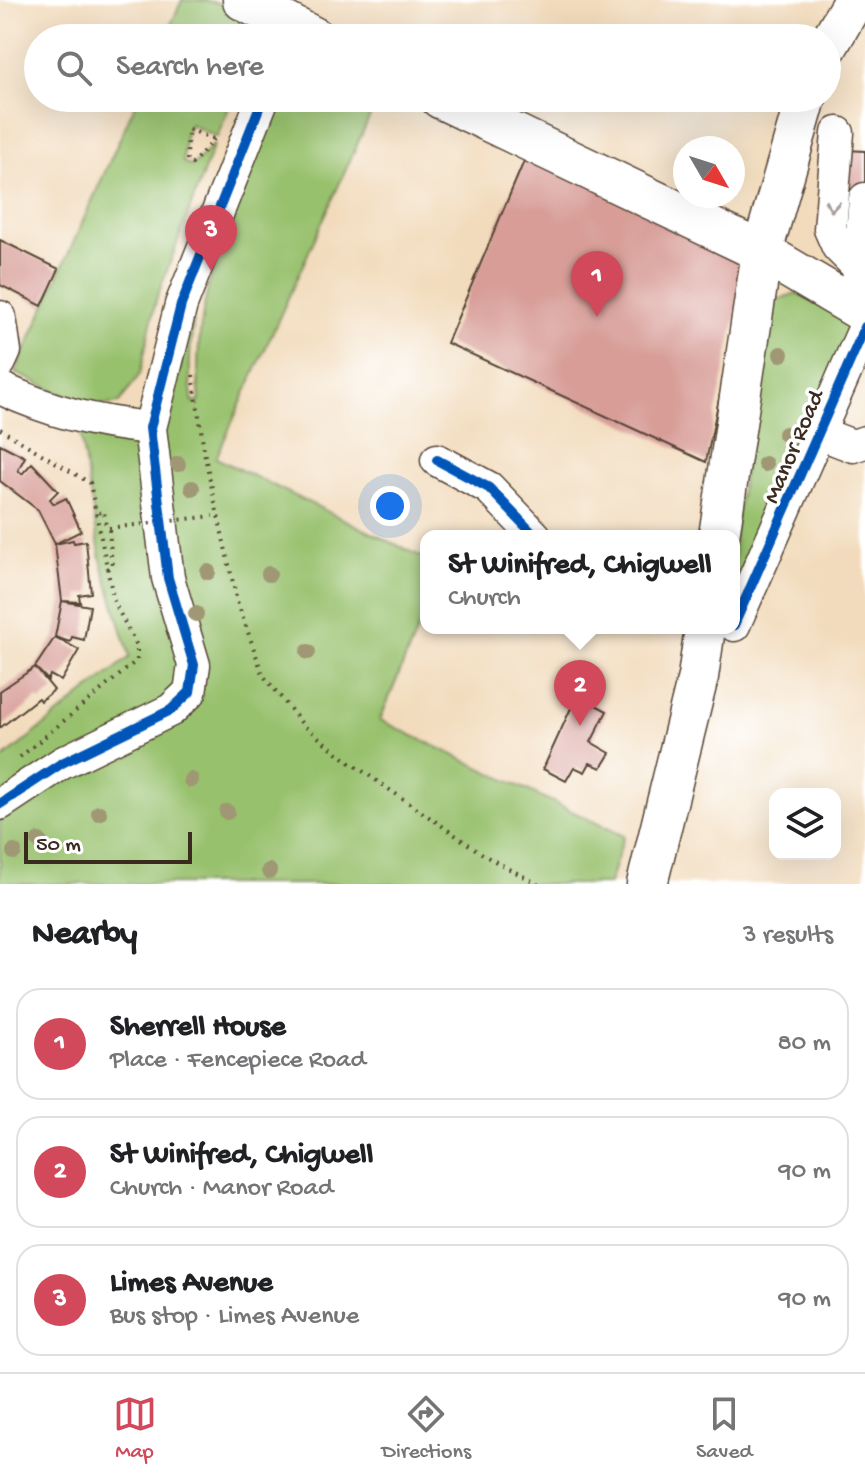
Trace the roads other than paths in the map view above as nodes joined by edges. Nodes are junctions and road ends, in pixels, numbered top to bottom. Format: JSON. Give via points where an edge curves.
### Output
{"nodes":[{"id":1,"x":854,"y":0,"type":"edge"},
{"id":2,"x":840,"y":24,"type":"edge"},
{"id":3,"x":257,"y":112,"type":"edge"},
{"id":4,"x":469,"y":112,"type":"edge"},
{"id":5,"x":801,"y":112,"type":"edge"},
{"id":6,"x":807,"y":112,"type":"edge"},
{"id":7,"x":852,"y":138,"type":"edge"},
{"id":8,"x":865,"y":199,"type":"edge"},
{"id":9,"x":762,"y":252,"type":"junction"},
{"id":10,"x":859,"y":268,"type":"junction"},
{"id":11,"x":862,"y":316,"type":"edge"},
{"id":12,"x":0,"y":317,"type":"edge"},
{"id":13,"x":0,"y":362,"type":"edge"},
{"id":14,"x":0,"y":388,"type":"edge"},
{"id":15,"x":150,"y":428,"type":"junction"},
{"id":16,"x":819,"y":433,"type":"junction"},
{"id":17,"x":865,"y":442,"type":"edge"},
{"id":18,"x":437,"y":460,"type":"dead end"},
{"id":19,"x":529,"y":530,"type":"edge"},
{"id":20,"x":720,"y":530,"type":"edge"},
{"id":21,"x":740,"y":610,"type":"edge"},
{"id":22,"x":704,"y":634,"type":"edge"},
{"id":23,"x":728,"y":634,"type":"edge"},
{"id":24,"x":698,"y":677,"type":"junction"},
{"id":25,"x":0,"y":804,"type":"edge"},
{"id":26,"x":647,"y":884,"type":"edge"}],
"edges":[{"from":1,"to":2,"type":"main road"},
{"from":3,"to":15,"type":"street","via":[[181,305]]},
{"from":4,"to":9,"type":"main road"},
{"from":5,"to":9,"type":"main road","name":"Manor Road"},
{"from":6,"to":7,"type":"street"},
{"from":7,"to":10,"type":"street","one_way":true,"via":[[830,229],[838,247]]},
{"from":8,"to":10,"type":"street"},
{"from":9,"to":11,"type":"main road"},
{"from":9,"to":20,"type":"main road","name":"Manor Road"},
{"from":10,"to":11,"type":"street"},
{"from":11,"to":16,"type":"street","name":"Manor Road"},
{"from":12,"to":13,"type":"street","via":[[5,351]]},
{"from":14,"to":15,"type":"street","via":[[91,422]]},
{"from":15,"to":25,"type":"street","via":[[168,578],[194,665],[190,692],[171,710],[62,763]]},
{"from":16,"to":17,"type":"street","via":[[853,446]]},
{"from":16,"to":21,"type":"street","name":"Manor Road"},
{"from":18,"to":19,"type":"street","via":[[489,488]]},
{"from":22,"to":24,"type":"main road","name":"Manor Road"},
{"from":23,"to":24,"type":"street","name":"Manor Road"},
{"from":24,"to":26,"type":"main road","name":"Manor Road"}]}
